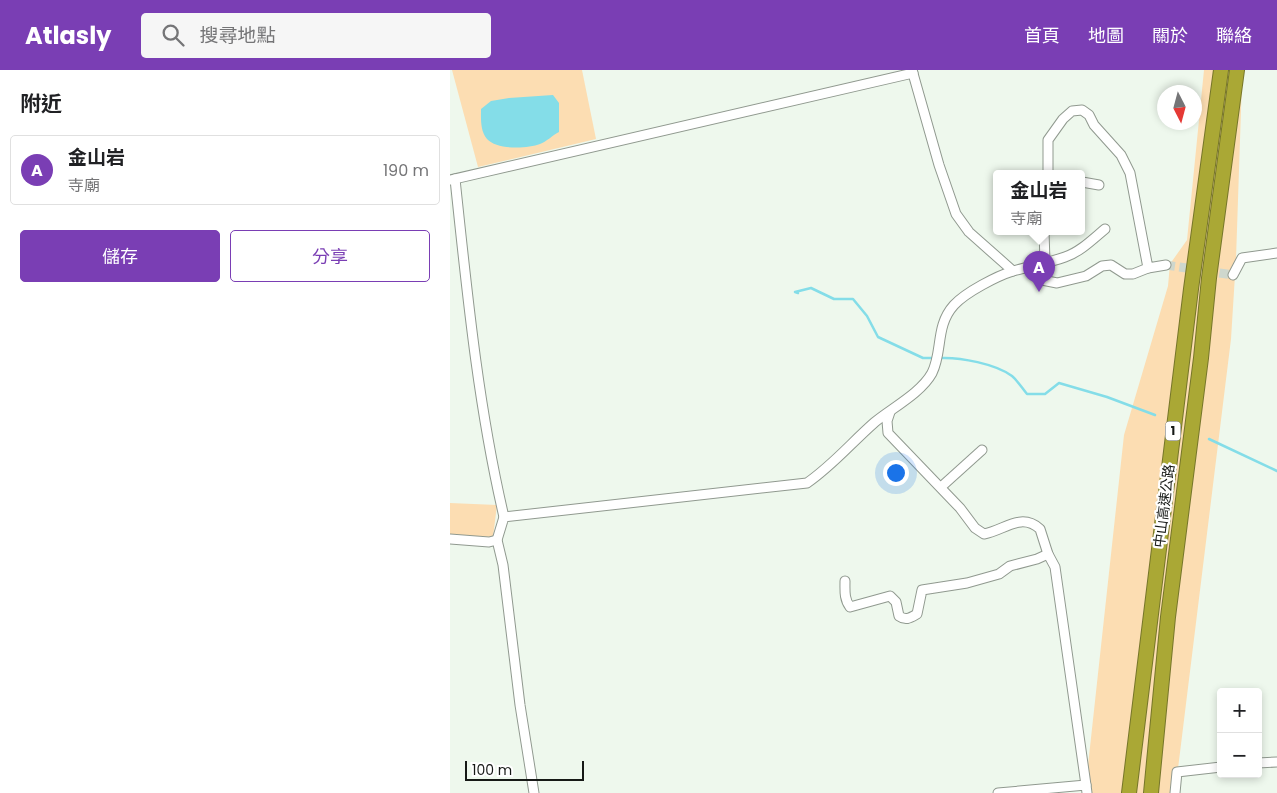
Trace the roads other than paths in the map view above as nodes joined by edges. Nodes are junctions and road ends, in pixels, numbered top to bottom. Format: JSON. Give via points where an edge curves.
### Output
{"nodes":[{"id":1,"x":1221,"y":70,"type":"edge"},
{"id":2,"x":1237,"y":70,"type":"edge"},
{"id":3,"x":912,"y":72,"type":"edge"},
{"id":4,"x":1048,"y":170,"type":"edge"},
{"id":5,"x":452,"y":180,"type":"edge"},
{"id":6,"x":1085,"y":183,"type":"edge"},
{"id":7,"x":1099,"y":186,"type":"dead end"},
{"id":8,"x":1105,"y":229,"type":"dead end"},
{"id":9,"x":1044,"y":235,"type":"edge"},
{"id":10,"x":1277,"y":253,"type":"edge"},
{"id":11,"x":1045,"y":262,"type":"junction"},
{"id":12,"x":1166,"y":265,"type":"tunnel mouth"},
{"id":13,"x":1026,"y":268,"type":"junction"},
{"id":14,"x":1148,"y":268,"type":"junction"},
{"id":15,"x":1013,"y":271,"type":"junction"},
{"id":16,"x":1233,"y":275,"type":"dead end"},
{"id":17,"x":890,"y":412,"type":"junction"},
{"id":18,"x":982,"y":450,"type":"dead end"},
{"id":19,"x":941,"y":487,"type":"junction"},
{"id":20,"x":504,"y":517,"type":"junction"},
{"id":21,"x":450,"y":539,"type":"edge"},
{"id":22,"x":497,"y":540,"type":"junction"},
{"id":23,"x":1048,"y":554,"type":"junction"},
{"id":24,"x":845,"y":581,"type":"dead end"},
{"id":25,"x":1277,"y":762,"type":"edge"},
{"id":26,"x":1262,"y":764,"type":"edge"},
{"id":27,"x":1217,"y":768,"type":"edge"},
{"id":28,"x":1086,"y":789,"type":"edge"},
{"id":29,"x":534,"y":793,"type":"edge"},
{"id":30,"x":998,"y":793,"type":"edge"},
{"id":31,"x":1129,"y":793,"type":"edge"},
{"id":32,"x":1151,"y":793,"type":"edge"},
{"id":33,"x":1176,"y":793,"type":"edge"}],
"edges":[{"from":1,"to":31,"type":"highway","name":"中山高速公路","number":"1"},
{"from":2,"to":32,"type":"highway","name":"中山高速公路","number":"1","via":[[1168,617]]},
{"from":3,"to":5,"type":"street"},
{"from":3,"to":15,"type":"street","via":[[956,214],[969,232]]},
{"from":4,"to":14,"type":"street","via":[[1048,140],[1072,111],[1082,110],[1121,155],[1130,173]]},
{"from":5,"to":20,"type":"street","via":[[494,477]]},
{"from":6,"to":7,"type":"street"},
{"from":8,"to":11,"type":"street","via":[[1066,257]]},
{"from":9,"to":11,"type":"street"},
{"from":10,"to":16,"type":"street","via":[[1242,258]]},
{"from":11,"to":13,"type":"street"},
{"from":12,"to":14,"type":"street"},
{"from":13,"to":14,"type":"street","via":[[1042,280],[1057,283],[1086,276],[1102,266],[1111,266],[1125,274]]},
{"from":13,"to":15,"type":"street"},
{"from":15,"to":17,"type":"street","via":[[968,294],[954,305],[940,332],[931,374]]},
{"from":17,"to":19,"type":"street","via":[[888,433]]},
{"from":17,"to":20,"type":"street","via":[[807,483]]},
{"from":18,"to":19,"type":"street"},
{"from":19,"to":23,"type":"street","via":[[975,528],[984,534],[1018,521],[1035,524],[1040,529]]},
{"from":20,"to":22,"type":"street"},
{"from":21,"to":22,"type":"street"},
{"from":22,"to":29,"type":"street","via":[[504,565],[518,696]]},
{"from":23,"to":24,"type":"street","via":[[1010,566],[999,574],[922,590],[917,614],[910,619],[899,616],[896,602],[890,596],[850,608],[844,592]]},
{"from":23,"to":28,"type":"street","via":[[1055,567]]},
{"from":25,"to":26,"type":"street"},
{"from":27,"to":33,"type":"street","via":[[1177,772]]},
{"from":28,"to":30,"type":"street"}]}
